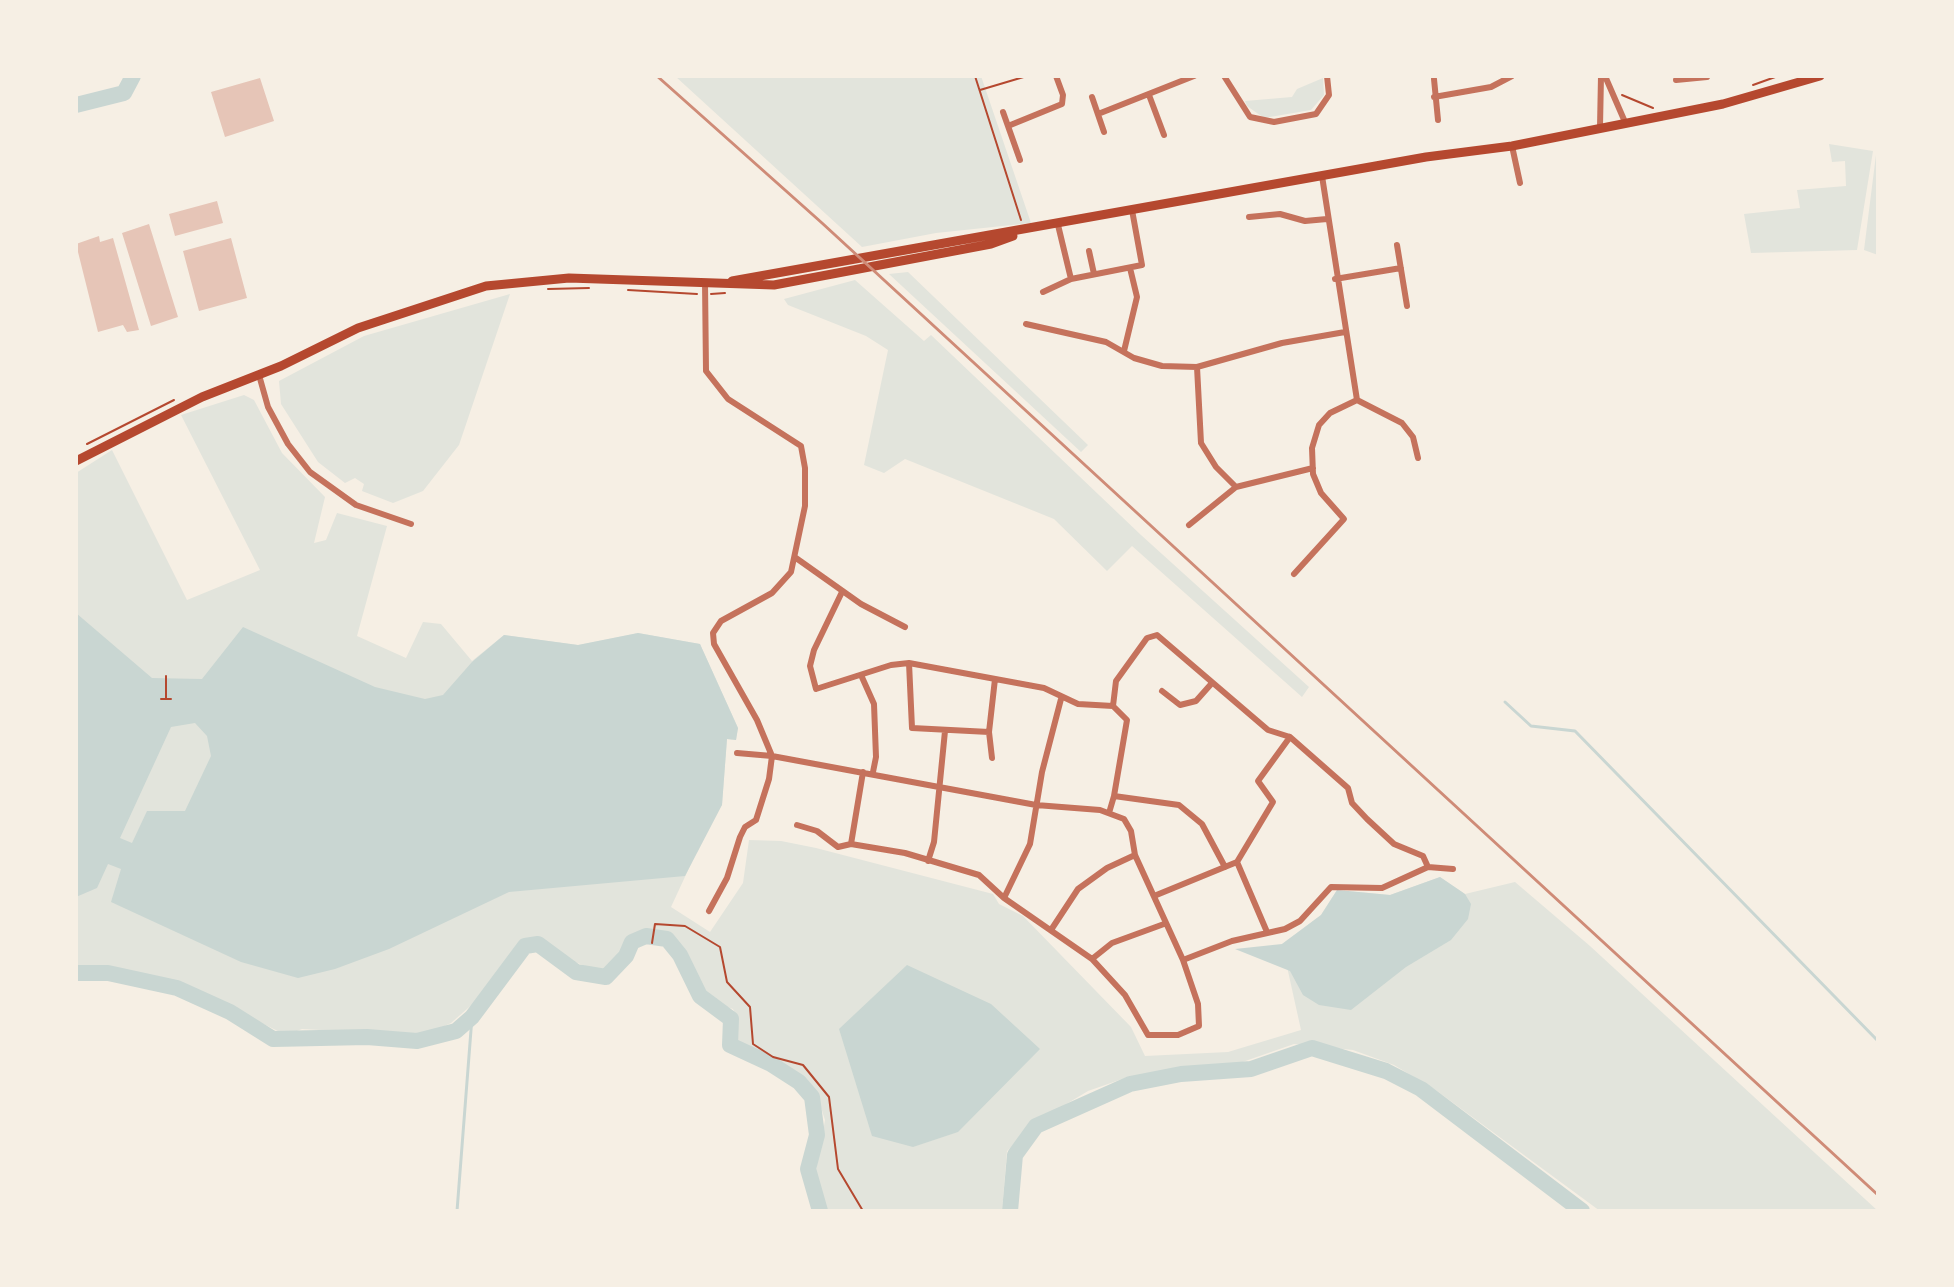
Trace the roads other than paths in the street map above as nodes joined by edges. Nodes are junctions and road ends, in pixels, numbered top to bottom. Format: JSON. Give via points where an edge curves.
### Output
{"nodes":[{"id":1,"x":1056,"y":76,"type":"edge"},
{"id":2,"x":1194,"y":76,"type":"edge"},
{"id":3,"x":1224,"y":76,"type":"edge"},
{"id":4,"x":1327,"y":76,"type":"edge"},
{"id":5,"x":1512,"y":76,"type":"edge"},
{"id":6,"x":1603,"y":76,"type":"edge"},
{"id":7,"x":1694,"y":76,"type":"edge"},
{"id":8,"x":1820,"y":76,"type":"edge"},
{"id":9,"x":1707,"y":77,"type":"edge"},
{"id":10,"x":1434,"y":79,"type":"dead end"},
{"id":11,"x":1676,"y":80,"type":"dead end"},
{"id":12,"x":1149,"y":95,"type":"junction"},
{"id":13,"x":1092,"y":97,"type":"dead end"},
{"id":14,"x":1434,"y":97,"type":"junction"},
{"id":15,"x":1003,"y":112,"type":"dead end"},
{"id":16,"x":1098,"y":114,"type":"junction"},
{"id":17,"x":1438,"y":120,"type":"dead end"},
{"id":18,"x":1625,"y":122,"type":"junction"},
{"id":19,"x":1008,"y":126,"type":"junction"},
{"id":20,"x":1600,"y":127,"type":"junction"},
{"id":21,"x":1104,"y":132,"type":"dead end"},
{"id":22,"x":1164,"y":135,"type":"dead end"},
{"id":23,"x":1512,"y":146,"type":"junction"},
{"id":24,"x":1020,"y":160,"type":"dead end"},
{"id":25,"x":1322,"y":176,"type":"junction"},
{"id":26,"x":1520,"y":183,"type":"dead end"},
{"id":27,"x":1132,"y":210,"type":"junction"},
{"id":28,"x":1249,"y":217,"type":"dead end"},
{"id":29,"x":1327,"y":219,"type":"junction"},
{"id":30,"x":1058,"y":225,"type":"junction"},
{"id":31,"x":1024,"y":227,"type":"junction"},
{"id":32,"x":1397,"y":245,"type":"dead end"},
{"id":33,"x":1089,"y":251,"type":"dead end"},
{"id":34,"x":1130,"y":268,"type":"junction"},
{"id":35,"x":1401,"y":268,"type":"junction"},
{"id":36,"x":1094,"y":274,"type":"junction"},
{"id":37,"x":1071,"y":279,"type":"junction"},
{"id":38,"x":1335,"y":279,"type":"junction"},
{"id":39,"x":705,"y":281,"type":"junction"},
{"id":40,"x":732,"y":281,"type":"junction"},
{"id":41,"x":1043,"y":292,"type":"dead end"},
{"id":42,"x":1407,"y":306,"type":"dead end"},
{"id":43,"x":1026,"y":324,"type":"dead end"},
{"id":44,"x":1345,"y":332,"type":"junction"},
{"id":45,"x":1124,"y":351,"type":"junction"},
{"id":46,"x":1197,"y":367,"type":"junction"},
{"id":47,"x":259,"y":375,"type":"junction"},
{"id":48,"x":1357,"y":400,"type":"junction"},
{"id":49,"x":1418,"y":458,"type":"dead end"},
{"id":50,"x":76,"y":461,"type":"edge"},
{"id":51,"x":1313,"y":468,"type":"junction"},
{"id":52,"x":1236,"y":487,"type":"junction"},
{"id":53,"x":411,"y":524,"type":"dead end"},
{"id":54,"x":1189,"y":525,"type":"dead end"},
{"id":55,"x":796,"y":558,"type":"junction"},
{"id":56,"x":1294,"y":574,"type":"dead end"},
{"id":57,"x":842,"y":592,"type":"junction"},
{"id":58,"x":905,"y":627,"type":"dead end"},
{"id":59,"x":909,"y":663,"type":"junction"},
{"id":60,"x":861,"y":675,"type":"junction"},
{"id":61,"x":995,"y":679,"type":"junction"},
{"id":62,"x":1212,"y":683,"type":"junction"},
{"id":63,"x":1162,"y":691,"type":"dead end"},
{"id":64,"x":1061,"y":699,"type":"junction"},
{"id":65,"x":1113,"y":706,"type":"junction"},
{"id":66,"x":945,"y":731,"type":"junction"},
{"id":67,"x":989,"y":732,"type":"junction"},
{"id":68,"x":1290,"y":737,"type":"junction"},
{"id":69,"x":737,"y":753,"type":"dead end"},
{"id":70,"x":772,"y":756,"type":"junction"},
{"id":71,"x":992,"y":758,"type":"dead end"},
{"id":72,"x":863,"y":772,"type":"junction"},
{"id":73,"x":873,"y":772,"type":"junction"},
{"id":74,"x":941,"y":787,"type":"junction"},
{"id":75,"x":1114,"y":796,"type":"junction"},
{"id":76,"x":1036,"y":805,"type":"junction"},
{"id":77,"x":1109,"y":813,"type":"junction"},
{"id":78,"x":797,"y":825,"type":"dead end"},
{"id":79,"x":851,"y":844,"type":"junction"},
{"id":80,"x":1135,"y":855,"type":"junction"},
{"id":81,"x":928,"y":861,"type":"junction"},
{"id":82,"x":1237,"y":862,"type":"junction"},
{"id":83,"x":1225,"y":867,"type":"junction"},
{"id":84,"x":1428,"y":867,"type":"junction"},
{"id":85,"x":1453,"y":869,"type":"dead end"},
{"id":86,"x":1154,"y":896,"type":"junction"},
{"id":87,"x":1004,"y":898,"type":"junction"},
{"id":88,"x":1255,"y":904,"type":"junction"},
{"id":89,"x":1245,"y":908,"type":"dead end"},
{"id":90,"x":709,"y":911,"type":"dead end"},
{"id":91,"x":1164,"y":924,"type":"junction"},
{"id":92,"x":1051,"y":930,"type":"junction"},
{"id":93,"x":1267,"y":932,"type":"junction"},
{"id":94,"x":1092,"y":959,"type":"junction"},
{"id":95,"x":1183,"y":960,"type":"junction"}],
"edges":[{"from":1,"to":19,"type":"street","via":[[1062,104]]},
{"from":2,"to":12,"type":"street"},
{"from":3,"to":4,"type":"street","via":[[1250,117],[1274,122],[1316,114],[1329,95]]},
{"from":5,"to":14,"type":"street","via":[[1491,87]]},
{"from":6,"to":18,"type":"street"},
{"from":6,"to":20,"type":"street"},
{"from":7,"to":9,"type":"street"},
{"from":7,"to":11,"type":"street"},
{"from":8,"to":18,"type":"main road","via":[[1723,104]]},
{"from":10,"to":14,"type":"street"},
{"from":12,"to":16,"type":"street"},
{"from":12,"to":22,"type":"street"},
{"from":13,"to":16,"type":"street"},
{"from":14,"to":17,"type":"street"},
{"from":15,"to":19,"type":"street"},
{"from":16,"to":21,"type":"street"},
{"from":18,"to":20,"type":"main road"},
{"from":19,"to":24,"type":"street"},
{"from":20,"to":23,"type":"main road"},
{"from":23,"to":25,"type":"main road"},
{"from":23,"to":26,"type":"street"},
{"from":25,"to":27,"type":"main road"},
{"from":25,"to":29,"type":"street"},
{"from":27,"to":30,"type":"main road"},
{"from":27,"to":34,"type":"street","via":[[1142,265]]},
{"from":28,"to":29,"type":"street"},
{"from":29,"to":38,"type":"street"},
{"from":30,"to":31,"type":"main road"},
{"from":30,"to":37,"type":"street"},
{"from":31,"to":40,"type":"main road"},
{"from":31,"to":40,"type":"main road","via":[[991,244],[847,273],[774,285]]},
{"from":32,"to":35,"type":"street"},
{"from":33,"to":36,"type":"street"},
{"from":34,"to":36,"type":"street"},
{"from":34,"to":45,"type":"street","via":[[1137,297]]},
{"from":35,"to":38,"type":"street"},
{"from":35,"to":42,"type":"street"},
{"from":36,"to":37,"type":"street"},
{"from":37,"to":41,"type":"street"},
{"from":38,"to":44,"type":"street"},
{"from":39,"to":40,"type":"main road"},
{"from":39,"to":47,"type":"main road","via":[[539,278],[486,286],[358,328]]},
{"from":39,"to":55,"type":"street","via":[[706,371],[728,399],[801,446],[805,506]]},
{"from":43,"to":45,"type":"street"},
{"from":44,"to":46,"type":"street"},
{"from":44,"to":48,"type":"street"},
{"from":45,"to":46,"type":"street","via":[[1148,363]]},
{"from":46,"to":52,"type":"street","via":[[1201,443]]},
{"from":47,"to":50,"type":"main road","via":[[202,397]]},
{"from":47,"to":53,"type":"street","via":[[268,407],[310,472],[356,505]]},
{"from":48,"to":49,"type":"street","via":[[1402,423],[1413,437]]},
{"from":48,"to":51,"type":"street","via":[[1319,425]]},
{"from":51,"to":52,"type":"street"},
{"from":51,"to":56,"type":"street","via":[[1321,493],[1344,519]]},
{"from":52,"to":54,"type":"street"},
{"from":55,"to":57,"type":"street"},
{"from":55,"to":70,"type":"street","via":[[772,593],[721,621],[713,633]]},
{"from":57,"to":58,"type":"street"},
{"from":57,"to":60,"type":"street","via":[[819,634],[810,666],[816,689]]},
{"from":59,"to":60,"type":"street"},
{"from":59,"to":61,"type":"street"},
{"from":59,"to":66,"type":"street","via":[[912,728]]},
{"from":60,"to":73,"type":"street","via":[[874,704]]},
{"from":61,"to":64,"type":"street","via":[[1044,688]]},
{"from":61,"to":67,"type":"street"},
{"from":62,"to":63,"type":"street","via":[[1196,701],[1180,705]]},
{"from":62,"to":65,"type":"street","via":[[1157,635],[1147,638],[1116,681]]},
{"from":62,"to":68,"type":"street","via":[[1268,730]]},
{"from":64,"to":65,"type":"street"},
{"from":64,"to":76,"type":"street"},
{"from":65,"to":75,"type":"street","via":[[1127,720]]},
{"from":66,"to":67,"type":"street"},
{"from":66,"to":74,"type":"street"},
{"from":67,"to":71,"type":"street"},
{"from":68,"to":82,"type":"street","via":[[1258,781],[1273,802]]},
{"from":68,"to":84,"type":"street","via":[[1348,788],[1352,803],[1367,819],[1394,844],[1423,856]]},
{"from":69,"to":70,"type":"street"},
{"from":70,"to":72,"type":"street"},
{"from":70,"to":90,"type":"street","via":[[756,820],[745,827]]},
{"from":72,"to":73,"type":"street"},
{"from":72,"to":79,"type":"street"},
{"from":73,"to":74,"type":"street"},
{"from":74,"to":76,"type":"street"},
{"from":74,"to":81,"type":"street"},
{"from":75,"to":77,"type":"street"},
{"from":75,"to":83,"type":"street","via":[[1187,809],[1202,824]]},
{"from":76,"to":77,"type":"street"},
{"from":76,"to":87,"type":"street","via":[[1030,844]]},
{"from":77,"to":80,"type":"street","via":[[1124,819]]},
{"from":78,"to":79,"type":"street","via":[[817,831],[838,847]]},
{"from":79,"to":81,"type":"street"},
{"from":80,"to":86,"type":"street"},
{"from":80,"to":92,"type":"street","via":[[1078,889]]},
{"from":81,"to":87,"type":"street","via":[[975,873]]},
{"from":82,"to":83,"type":"street"},
{"from":82,"to":88,"type":"street"},
{"from":83,"to":86,"type":"street"},
{"from":84,"to":85,"type":"street"},
{"from":84,"to":93,"type":"street","via":[[1382,888],[1331,887],[1300,921]]},
{"from":86,"to":91,"type":"street"},
{"from":87,"to":92,"type":"street"},
{"from":88,"to":89,"type":"street"},
{"from":88,"to":93,"type":"street"},
{"from":91,"to":94,"type":"street","via":[[1112,943]]},
{"from":91,"to":95,"type":"street"},
{"from":92,"to":94,"type":"street"},
{"from":93,"to":95,"type":"street"},
{"from":94,"to":95,"type":"street","via":[[1125,995],[1148,1035],[1178,1035],[1199,1026],[1198,1004]]}]}
